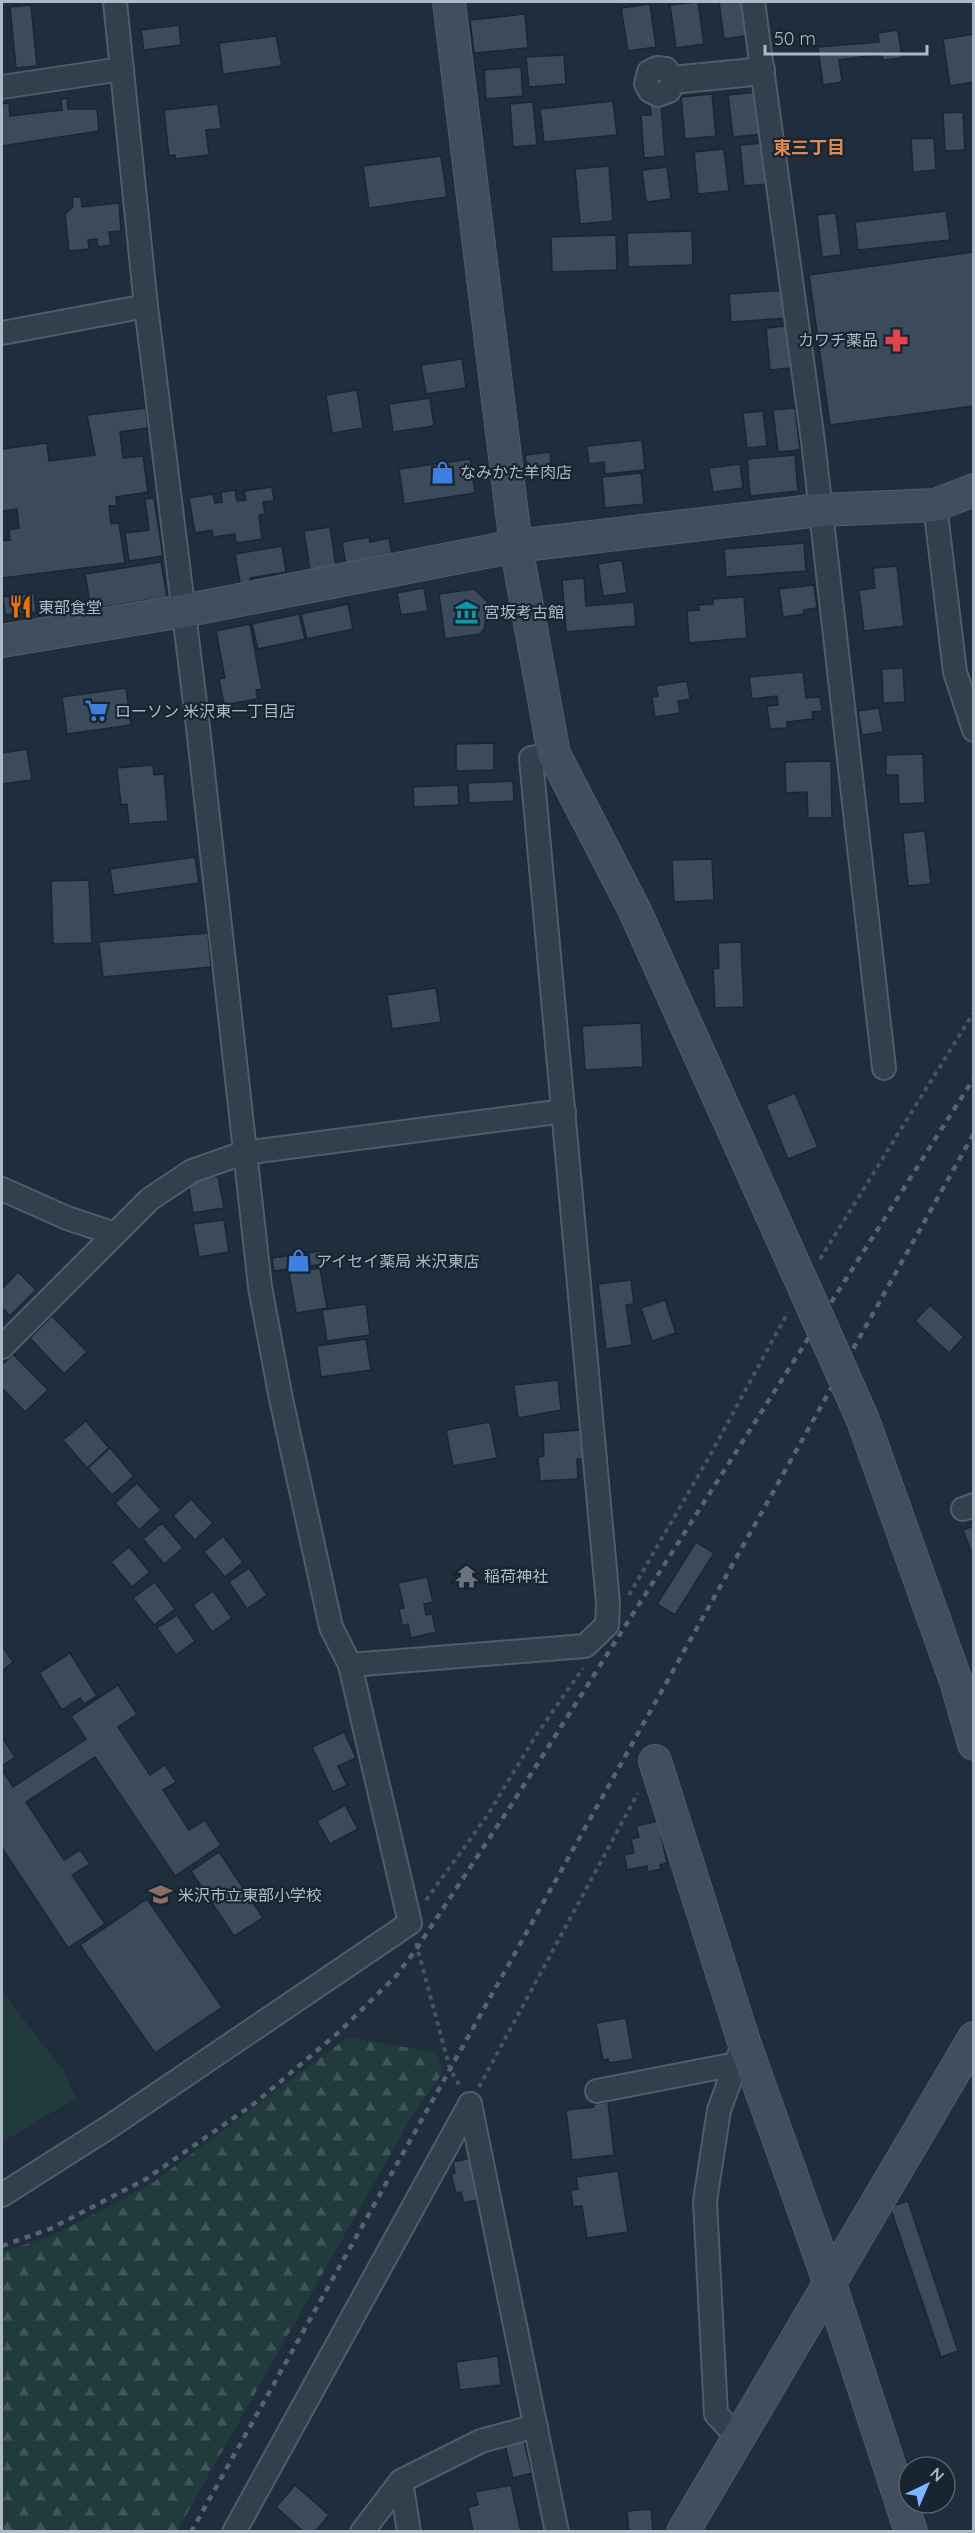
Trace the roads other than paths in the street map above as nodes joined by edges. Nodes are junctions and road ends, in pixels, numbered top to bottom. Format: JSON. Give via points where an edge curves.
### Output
{"nodes":[{"id":1,"x":115,"y":2,"type":"edge"},
{"id":2,"x":449,"y":2,"type":"edge"},
{"id":3,"x":753,"y":2,"type":"edge"},
{"id":4,"x":122,"y":69,"type":"junction"},
{"id":5,"x":2,"y":87,"type":"edge"},
{"id":6,"x":146,"y":306,"type":"junction"},
{"id":7,"x":2,"y":333,"type":"edge"},
{"id":8,"x":974,"y":490,"type":"edge"},
{"id":9,"x":935,"y":505,"type":"junction"},
{"id":10,"x":820,"y":510,"type":"junction"},
{"id":11,"x":516,"y":546,"type":"junction"},
{"id":12,"x":183,"y":611,"type":"junction"},
{"id":13,"x":2,"y":641,"type":"edge"},
{"id":14,"x":974,"y":730,"type":"edge"},
{"id":15,"x":554,"y":754,"type":"junction"},
{"id":16,"x":884,"y":1068,"type":"dead end"},
{"id":17,"x":564,"y":1111,"type":"junction"},
{"id":18,"x":243,"y":1153,"type":"junction"},
{"id":19,"x":2,"y":1189,"type":"edge"},
{"id":20,"x":115,"y":1234,"type":"junction"},
{"id":21,"x":2,"y":1347,"type":"edge"},
{"id":22,"x":350,"y":1665,"type":"junction"},
{"id":23,"x":974,"y":1744,"type":"edge"},
{"id":24,"x":655,"y":1761,"type":"road end"},
{"id":25,"x":974,"y":2038,"type":"edge"},
{"id":26,"x":740,"y":2053,"type":"junction"},
{"id":27,"x":597,"y":2091,"type":"dead end"},
{"id":28,"x":2,"y":2195,"type":"edge"},
{"id":29,"x":829,"y":2281,"type":"junction"},
{"id":30,"x":536,"y":2426,"type":"junction"},
{"id":31,"x":738,"y":2438,"type":"junction"},
{"id":32,"x":401,"y":2481,"type":"junction"},
{"id":33,"x":234,"y":2532,"type":"edge"},
{"id":34,"x":362,"y":2532,"type":"edge"},
{"id":35,"x":409,"y":2532,"type":"edge"},
{"id":36,"x":557,"y":2532,"type":"edge"},
{"id":37,"x":683,"y":2532,"type":"edge"},
{"id":38,"x":911,"y":2532,"type":"edge"}],
"edges":[{"from":1,"to":4,"type":"street"},
{"from":2,"to":11,"type":"street"},
{"from":3,"to":10,"type":"street"},
{"from":4,"to":5,"type":"street"},
{"from":4,"to":6,"type":"street"},
{"from":6,"to":7,"type":"street"},
{"from":6,"to":12,"type":"street"},
{"from":8,"to":9,"type":"street"},
{"from":9,"to":10,"type":"street"},
{"from":9,"to":14,"type":"street","via":[[955,672]]},
{"from":10,"to":11,"type":"street"},
{"from":10,"to":16,"type":"street"},
{"from":11,"to":12,"type":"street"},
{"from":11,"to":15,"type":"street"},
{"from":12,"to":13,"type":"street"},
{"from":12,"to":18,"type":"street"},
{"from":15,"to":17,"type":"street","via":[[531,758]]},
{"from":15,"to":23,"type":"street","bridge":true,"via":[[634,909],[863,1420],[957,1684]]},
{"from":17,"to":18,"type":"street"},
{"from":17,"to":22,"type":"street","via":[[607,1625],[585,1646]]},
{"from":18,"to":20,"type":"street","via":[[192,1171],[150,1199]]},
{"from":18,"to":22,"type":"street","via":[[260,1287],[280,1399],[331,1627]]},
{"from":19,"to":20,"type":"street"},
{"from":20,"to":21,"type":"street"},
{"from":22,"to":28,"type":"street","via":[[410,1923]]},
{"from":24,"to":26,"type":"street"},
{"from":25,"to":29,"type":"street"},
{"from":26,"to":27,"type":"street"},
{"from":26,"to":29,"type":"street"},
{"from":26,"to":31,"type":"street","via":[[718,2110],[705,2201],[716,2414]]},
{"from":29,"to":31,"type":"street"},
{"from":29,"to":38,"type":"street"},
{"from":30,"to":32,"type":"street","via":[[481,2441]]},
{"from":30,"to":33,"type":"street","via":[[470,2104]]},
{"from":30,"to":36,"type":"street"},
{"from":31,"to":37,"type":"street"},
{"from":32,"to":34,"type":"street"},
{"from":32,"to":35,"type":"street"}]}
